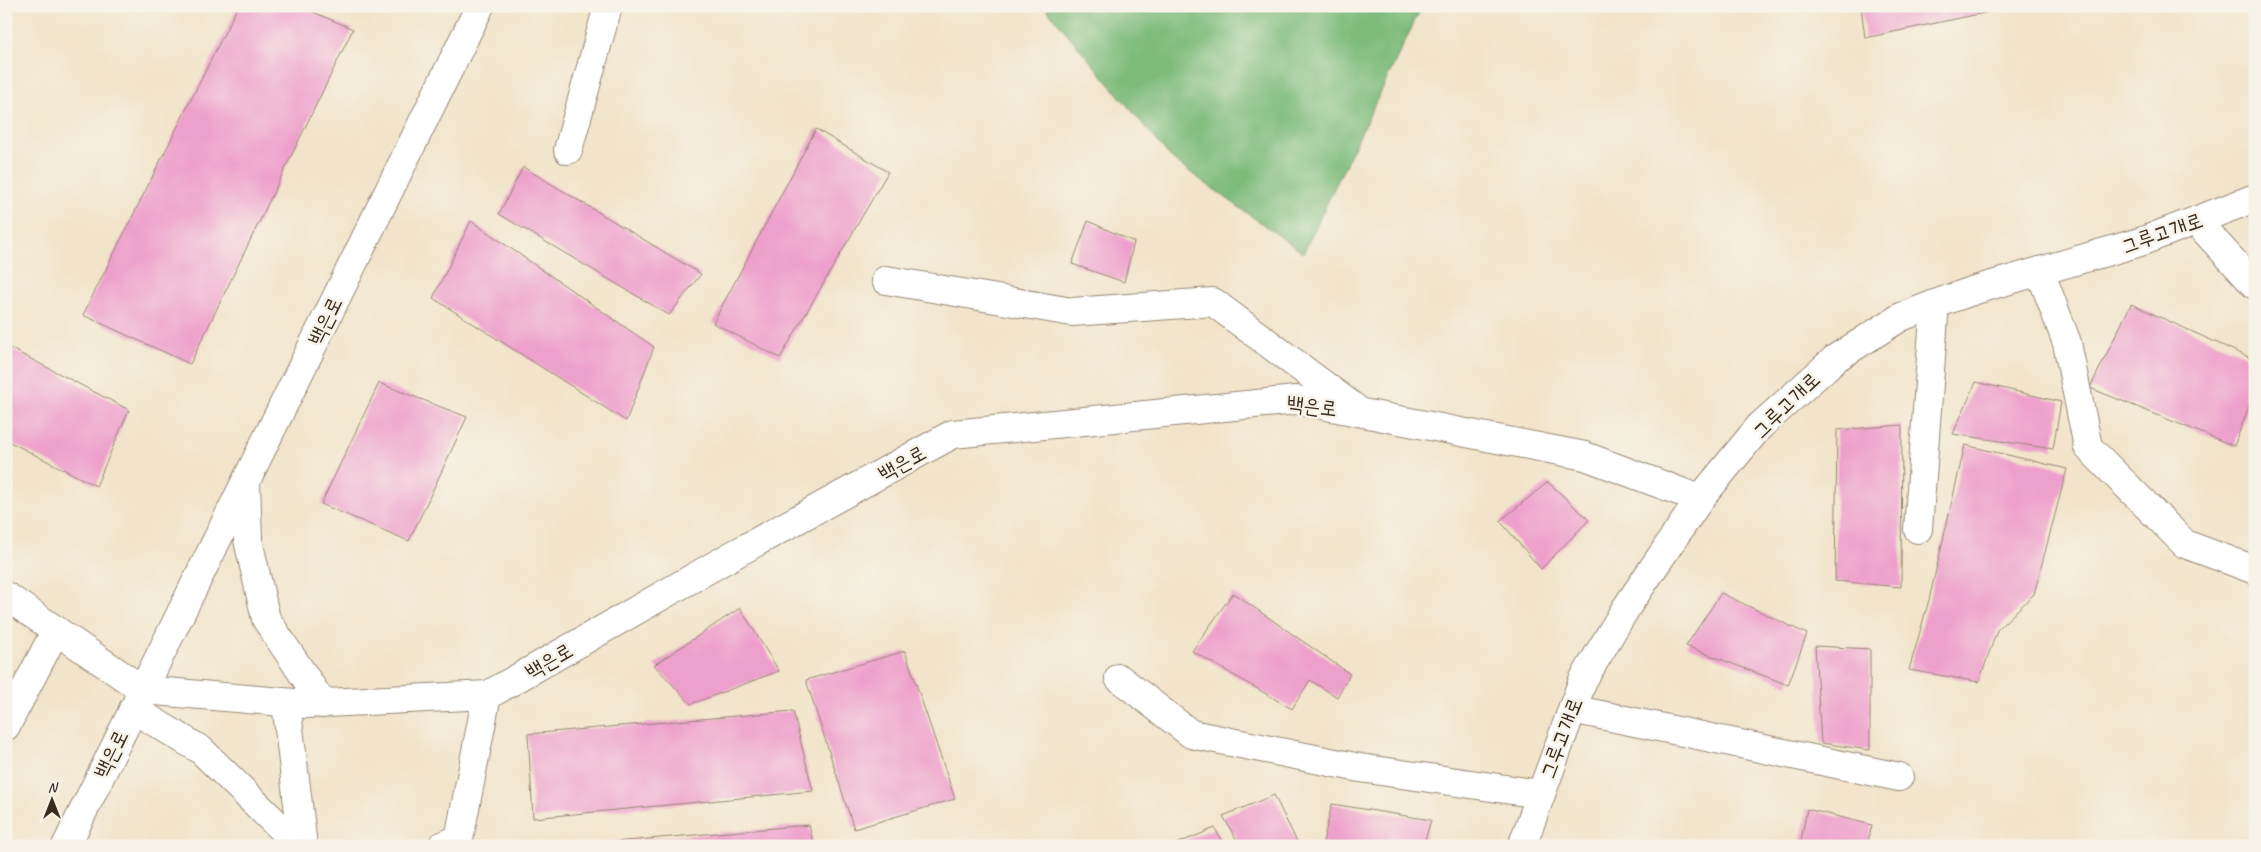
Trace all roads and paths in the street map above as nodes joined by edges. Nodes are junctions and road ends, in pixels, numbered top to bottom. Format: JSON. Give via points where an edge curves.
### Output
{"nodes":[{"id":1,"x":480,"y":6,"type":"edge"},
{"id":2,"x":608,"y":6,"type":"edge"},
{"id":3,"x":568,"y":150,"type":"dead end"},
{"id":4,"x":2255,"y":198,"type":"edge"},
{"id":5,"x":2196,"y":222,"type":"junction"},
{"id":6,"x":2040,"y":271,"type":"junction"},
{"id":7,"x":886,"y":280,"type":"dead end"},
{"id":8,"x":2255,"y":285,"type":"edge"},
{"id":9,"x":1935,"y":304,"type":"junction"},
{"id":10,"x":1361,"y":412,"type":"junction"},
{"id":11,"x":246,"y":480,"type":"junction"},
{"id":12,"x":1700,"y":499,"type":"junction"},
{"id":13,"x":1918,"y":529,"type":"dead end"},
{"id":14,"x":2255,"y":570,"type":"edge"},
{"id":15,"x":6,"y":596,"type":"edge"},
{"id":16,"x":56,"y":630,"type":"junction"},
{"id":17,"x":1119,"y":678,"type":"dead end"},
{"id":18,"x":487,"y":695,"type":"junction"},
{"id":19,"x":138,"y":699,"type":"junction"},
{"id":20,"x":286,"y":703,"type":"junction"},
{"id":21,"x":323,"y":704,"type":"junction"},
{"id":22,"x":1572,"y":709,"type":"junction"},
{"id":23,"x":6,"y":726,"type":"edge"},
{"id":24,"x":1899,"y":777,"type":"dead end"},
{"id":25,"x":1540,"y":794,"type":"junction"},
{"id":26,"x":66,"y":846,"type":"edge"},
{"id":27,"x":298,"y":846,"type":"edge"},
{"id":28,"x":303,"y":846,"type":"edge"},
{"id":29,"x":442,"y":846,"type":"edge"},
{"id":30,"x":1522,"y":846,"type":"edge"}],
"edges":[{"from":1,"to":11,"type":"street","name":"백은로"},
{"from":2,"to":3,"type":"street"},
{"from":4,"to":5,"type":"street","name":"그루고개로"},
{"from":5,"to":6,"type":"street","name":"그루고개로"},
{"from":5,"to":8,"type":"street"},
{"from":6,"to":9,"type":"street","name":"그루고개로"},
{"from":6,"to":14,"type":"street","via":[[2067,343],[2088,447],[2185,544]]},
{"from":7,"to":10,"type":"street","via":[[1072,312],[1212,302]]},
{"from":9,"to":12,"type":"street","name":"그루고개로","via":[[1901,317],[1836,358],[1759,427]]},
{"from":9,"to":13,"type":"street"},
{"from":10,"to":12,"type":"street","name":"백은로","via":[[1585,456]]},
{"from":10,"to":18,"type":"street","name":"백은로","via":[[1296,400],[953,434]]},
{"from":11,"to":19,"type":"street","name":"백은로"},
{"from":11,"to":21,"type":"street","via":[[248,540],[266,619]]},
{"from":12,"to":22,"type":"street","name":"그루고개로","via":[[1626,608],[1583,680]]},
{"from":15,"to":16,"type":"street"},
{"from":16,"to":19,"type":"street"},
{"from":16,"to":23,"type":"street"},
{"from":17,"to":25,"type":"street","via":[[1190,734],[1360,768]]},
{"from":18,"to":21,"type":"street","name":"백은로"},
{"from":18,"to":29,"type":"street","via":[[459,839]]},
{"from":19,"to":20,"type":"street","name":"백은로"},
{"from":19,"to":26,"type":"street","name":"백은로"},
{"from":19,"to":27,"type":"street","via":[[201,750]]},
{"from":20,"to":21,"type":"street","name":"백은로"},
{"from":20,"to":28,"type":"street"},
{"from":22,"to":24,"type":"street"},
{"from":22,"to":25,"type":"street","name":"그루고개로"},
{"from":25,"to":30,"type":"street","name":"그루고개로"}]}
